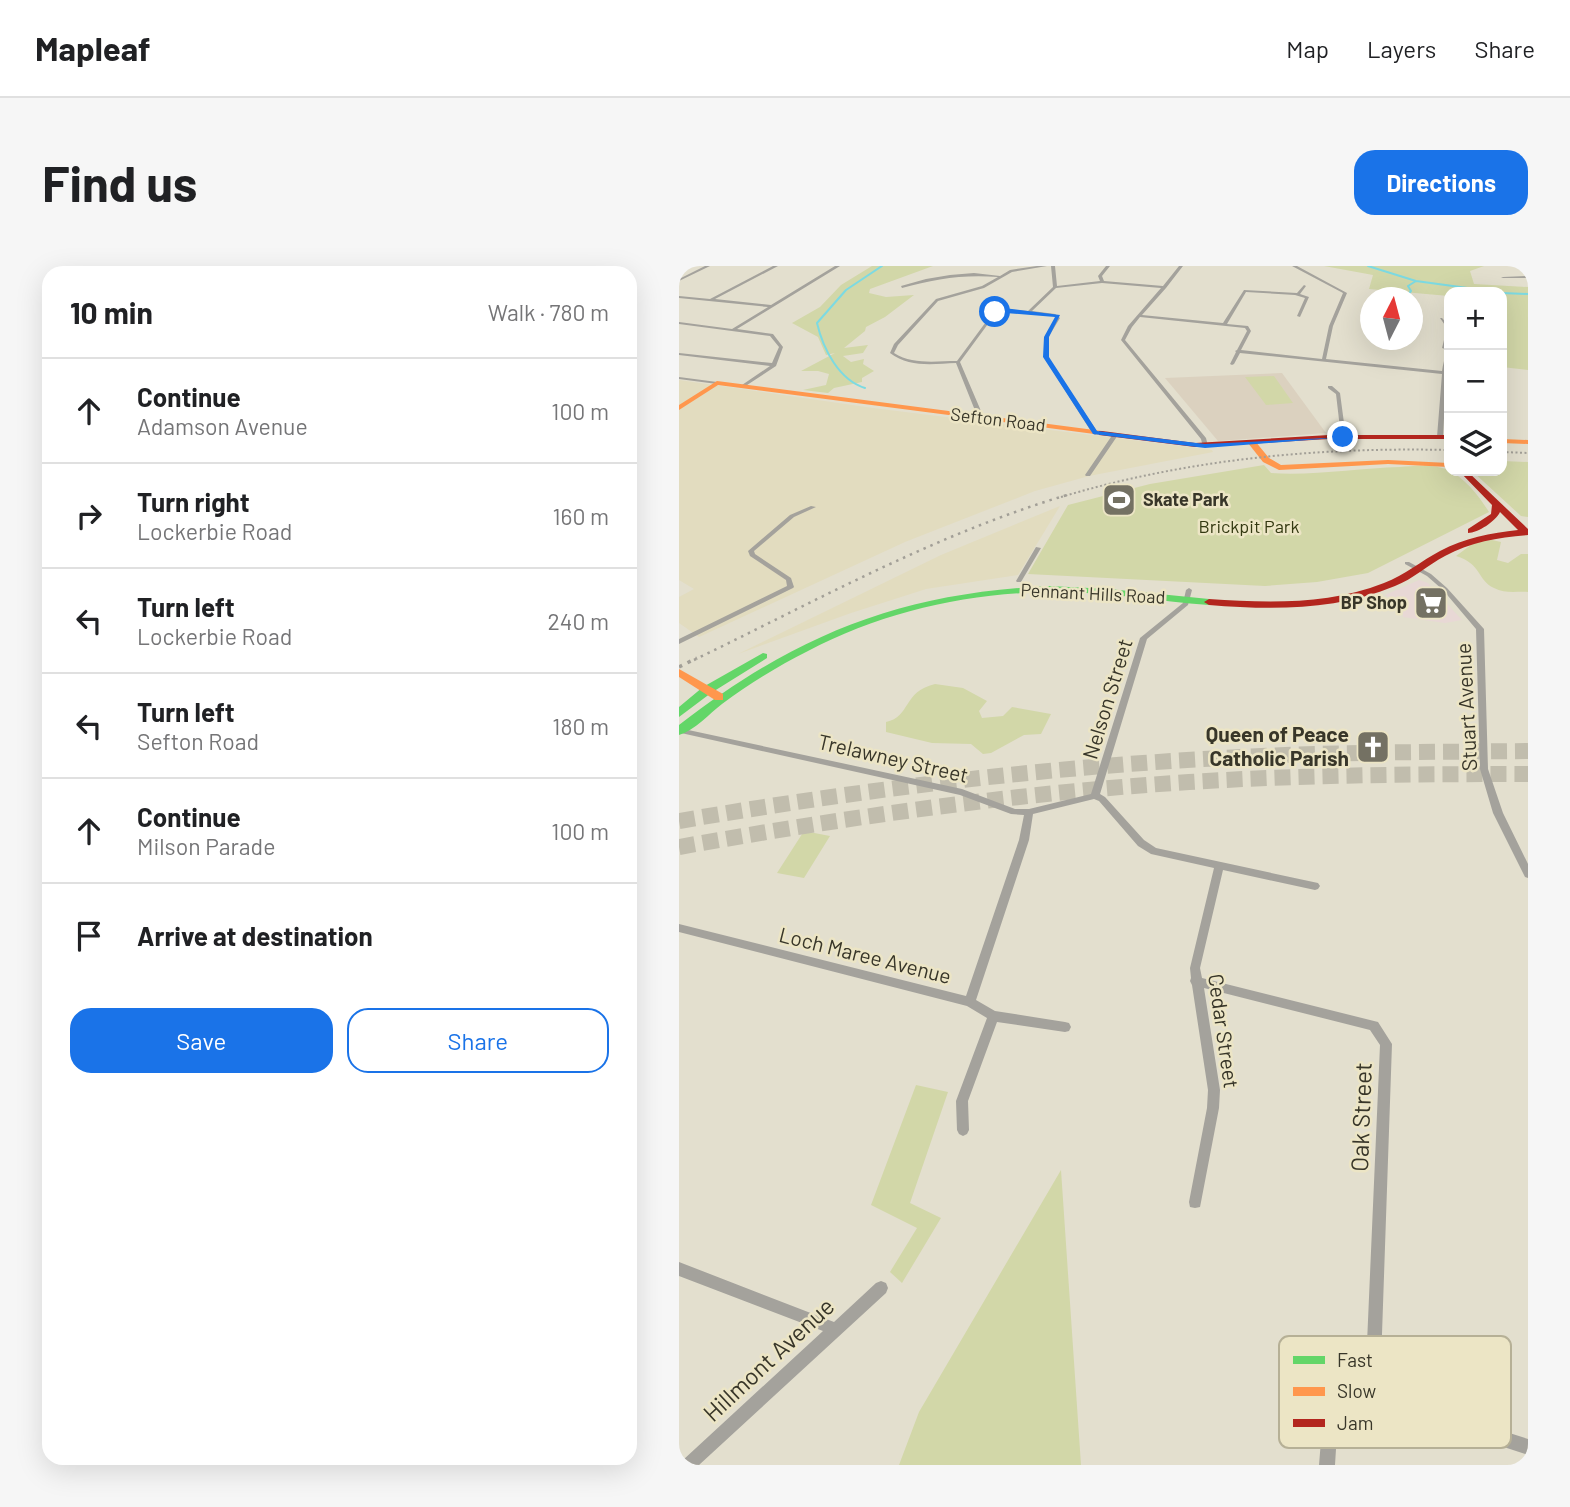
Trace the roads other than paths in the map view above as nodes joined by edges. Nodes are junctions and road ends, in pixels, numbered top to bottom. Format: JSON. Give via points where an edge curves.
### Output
{"nodes":[{"id":1,"x":708,"y":266,"type":"edge"},
{"id":2,"x":776,"y":266,"type":"edge"},
{"id":3,"x":838,"y":266,"type":"edge"},
{"id":4,"x":1045,"y":266,"type":"edge"},
{"id":5,"x":1053,"y":266,"type":"edge"},
{"id":6,"x":1108,"y":266,"type":"edge"},
{"id":7,"x":1181,"y":266,"type":"edge"},
{"id":8,"x":1294,"y":266,"type":"edge"},
{"id":9,"x":998,"y":276,"type":"junction"},
{"id":10,"x":1528,"y":277,"type":"edge"},
{"id":11,"x":1503,"y":278,"type":"dead end"},
{"id":12,"x":679,"y":280,"type":"edge"},
{"id":13,"x":1102,"y":282,"type":"junction"},
{"id":14,"x":1304,"y":286,"type":"dead end"},
{"id":15,"x":902,"y":287,"type":"dead end"},
{"id":16,"x":1055,"y":287,"type":"junction"},
{"id":17,"x":1165,"y":287,"type":"junction"},
{"id":18,"x":1294,"y":294,"type":"junction"},
{"id":19,"x":679,"y":297,"type":"edge"},
{"id":20,"x":711,"y":300,"type":"junction"},
{"id":21,"x":774,"y":306,"type":"junction"},
{"id":22,"x":1029,"y":312,"type":"junction"},
{"id":23,"x":1140,"y":316,"type":"junction"},
{"id":24,"x":1299,"y":316,"type":"dead end"},
{"id":25,"x":1441,"y":319,"type":"dead end"},
{"id":26,"x":679,"y":323,"type":"edge"},
{"id":27,"x":1225,"y":324,"type":"junction"},
{"id":28,"x":734,"y":329,"type":"junction"},
{"id":29,"x":1447,"y":350,"type":"edge"},
{"id":30,"x":1237,"y":351,"type":"junction"},
{"id":31,"x":679,"y":354,"type":"edge"},
{"id":32,"x":1324,"y":360,"type":"junction"},
{"id":33,"x":958,"y":362,"type":"junction"},
{"id":34,"x":1232,"y":364,"type":"dead end"},
{"id":35,"x":774,"y":365,"type":"junction"},
{"id":36,"x":1444,"y":373,"type":"edge"},
{"id":37,"x":679,"y":378,"type":"edge"},
{"id":38,"x":717,"y":383,"type":"junction"},
{"id":39,"x":744,"y":386,"type":"junction"},
{"id":40,"x":1330,"y":387,"type":"dead end"},
{"id":41,"x":704,"y":391,"type":"junction"},
{"id":42,"x":679,"y":408,"type":"edge"},
{"id":43,"x":981,"y":418,"type":"junction"},
{"id":44,"x":1095,"y":433,"type":"junction"},
{"id":45,"x":1115,"y":435,"type":"junction"},
{"id":46,"x":1343,"y":437,"type":"junction"},
{"id":47,"x":1444,"y":437,"type":"edge"},
{"id":48,"x":1507,"y":441,"type":"edge"},
{"id":49,"x":1528,"y":442,"type":"edge"},
{"id":50,"x":1205,"y":446,"type":"junction"},
{"id":51,"x":1259,"y":451,"type":"junction"},
{"id":52,"x":1444,"y":465,"type":"edge"},
{"id":53,"x":1088,"y":475,"type":"dead end"},
{"id":54,"x":1468,"y":476,"type":"edge"},
{"id":55,"x":1497,"y":503,"type":"junction"},
{"id":56,"x":813,"y":507,"type":"dead end"},
{"id":57,"x":1525,"y":528,"type":"edge"},
{"id":58,"x":1471,"y":531,"type":"junction"},
{"id":59,"x":1038,"y":548,"type":"dead end"},
{"id":60,"x":1413,"y":566,"type":"junction"},
{"id":61,"x":1019,"y":581,"type":"junction"},
{"id":62,"x":1188,"y":594,"type":"junction"},
{"id":63,"x":679,"y":642,"type":"edge"},
{"id":64,"x":683,"y":675,"type":"edge"},
{"id":65,"x":713,"y":693,"type":"junction"},
{"id":66,"x":679,"y":713,"type":"edge"},
{"id":67,"x":680,"y":730,"type":"edge"},
{"id":68,"x":1095,"y":796,"type":"junction"},
{"id":69,"x":1028,"y":812,"type":"junction"},
{"id":70,"x":1219,"y":866,"type":"junction"},
{"id":71,"x":1528,"y":874,"type":"edge"},
{"id":72,"x":1315,"y":886,"type":"dead end"},
{"id":73,"x":679,"y":928,"type":"edge"},
{"id":74,"x":1195,"y":981,"type":"junction"},
{"id":75,"x":970,"y":1002,"type":"junction"},
{"id":76,"x":993,"y":1016,"type":"junction"},
{"id":77,"x":1065,"y":1027,"type":"dead end"},
{"id":78,"x":963,"y":1130,"type":"dead end"},
{"id":79,"x":1195,"y":1202,"type":"dead end"},
{"id":80,"x":679,"y":1269,"type":"edge"},
{"id":81,"x":881,"y":1288,"type":"dead end"},
{"id":82,"x":835,"y":1329,"type":"junction"},
{"id":83,"x":1374,"y":1336,"type":"edge"},
{"id":84,"x":1511,"y":1442,"type":"edge"},
{"id":85,"x":1528,"y":1447,"type":"edge"},
{"id":86,"x":688,"y":1465,"type":"edge"}],
"edges":[{"from":1,"to":12,"type":"street"},
{"from":2,"to":20,"type":"street"},
{"from":3,"to":21,"type":"street"},
{"from":4,"to":9,"type":"street"},
{"from":5,"to":16,"type":"street"},
{"from":6,"to":13,"type":"street","via":[[1100,276]]},
{"from":7,"to":17,"type":"street"},
{"from":8,"to":32,"type":"street","via":[[1345,293]]},
{"from":9,"to":15,"type":"street","via":[[930,278]]},
{"from":9,"to":33,"type":"street","via":[[983,287],[932,303],[893,349],[894,355],[912,361]]},
{"from":10,"to":11,"type":"street"},
{"from":13,"to":16,"type":"street"},
{"from":13,"to":17,"type":"street"},
{"from":14,"to":18,"type":"street","via":[[1301,293]]},
{"from":16,"to":22,"type":"street"},
{"from":17,"to":23,"type":"street"},
{"from":18,"to":24,"type":"street","via":[[1307,297]]},
{"from":18,"to":27,"type":"street","via":[[1245,291]]},
{"from":19,"to":20,"type":"street"},
{"from":20,"to":21,"type":"street"},
{"from":21,"to":28,"type":"street"},
{"from":22,"to":33,"type":"street","via":[[995,312]]},
{"from":22,"to":44,"type":"street","via":[[1058,316],[1047,337],[1046,357]]},
{"from":23,"to":27,"type":"street"},
{"from":23,"to":50,"type":"street","via":[[1123,341],[1204,439]]},
{"from":25,"to":29,"type":"street","via":[[1449,328]]},
{"from":26,"to":28,"type":"street"},
{"from":27,"to":30,"type":"street","via":[[1249,329]]},
{"from":28,"to":35,"type":"street","via":[[771,335],[781,347]]},
{"from":30,"to":32,"type":"street"},
{"from":30,"to":34,"type":"street"},
{"from":31,"to":35,"type":"street"},
{"from":32,"to":36,"type":"street"},
{"from":33,"to":43,"type":"street"},
{"from":35,"to":39,"type":"street"},
{"from":37,"to":38,"type":"street","name":"Sefton Road"},
{"from":38,"to":39,"type":"main road","name":"Sefton Road"},
{"from":38,"to":41,"type":"main road"},
{"from":39,"to":41,"type":"main road","name":"Sefton Road"},
{"from":39,"to":43,"type":"main road","name":"Sefton Road"},
{"from":40,"to":46,"type":"street","via":[[1338,393]]},
{"from":41,"to":42,"type":"main road"},
{"from":43,"to":44,"type":"main road","name":"Sefton Road"},
{"from":44,"to":45,"type":"main road","name":"Sefton Road"},
{"from":45,"to":50,"type":"main road","name":"Sefton Road"},
{"from":45,"to":53,"type":"street"},
{"from":46,"to":47,"type":"main road","name":"Sefton Road"},
{"from":46,"to":51,"type":"main road","name":"Sefton Road"},
{"from":48,"to":49,"type":"main road"},
{"from":50,"to":51,"type":"main road","name":"Sefton Road"},
{"from":51,"to":52,"type":"main road","via":[[1282,468],[1388,462]]},
{"from":54,"to":55,"type":"main road"},
{"from":55,"to":57,"type":"main road"},
{"from":55,"to":58,"type":"main road","via":[[1495,515]]},
{"from":56,"to":63,"type":"street","via":[[792,516],[751,551],[789,579],[791,587]]},
{"from":57,"to":58,"type":"main road","name":"Pennant Hills Road"},
{"from":57,"to":60,"type":"main road","name":"Pennant Hills Road","via":[[1467,543]]},
{"from":58,"to":60,"type":"main road","name":"Pennant Hills Road","via":[[1440,543]]},
{"from":59,"to":61,"type":"street"},
{"from":60,"to":62,"type":"main road","name":"Pennant Hills Road","via":[[1317,592]]},
{"from":60,"to":71,"type":"street","name":"Stuart Avenue","via":[[1445,589],[1480,629],[1485,769],[1498,813]]},
{"from":61,"to":62,"type":"main road","name":"Pennant Hills Road","via":[[1076,581]]},
{"from":61,"to":65,"type":"main road","name":"Pennant Hills Road","via":[[947,590],[837,624],[758,658]]},
{"from":62,"to":65,"type":"main road","name":"Pennant Hills Road","via":[[1050,589],[958,596],[829,636]]},
{"from":62,"to":68,"type":"street","name":"Nelson Street","via":[[1186,604],[1144,638]]},
{"from":64,"to":65,"type":"main road"},
{"from":65,"to":66,"type":"main road","name":"Pennant Hills Road"},
{"from":65,"to":67,"type":"main road","name":"Pennant Hills Road"},
{"from":67,"to":69,"type":"street","name":"Trelawney Street","via":[[962,792],[1007,810]]},
{"from":68,"to":69,"type":"street","name":"Trelawney Street"},
{"from":68,"to":70,"type":"street","via":[[1147,847]]},
{"from":69,"to":75,"type":"street","name":"Loch Maree Avenue","via":[[1024,840]]},
{"from":70,"to":72,"type":"street"},
{"from":70,"to":74,"type":"street","name":"Cedar Street","via":[[1196,956]]},
{"from":73,"to":75,"type":"street","name":"Loch Maree Avenue"},
{"from":74,"to":79,"type":"street","name":"Cedar Street","via":[[1213,1090]]},
{"from":74,"to":83,"type":"street","name":"Oak Street","via":[[1374,1026],[1386,1044]]},
{"from":75,"to":76,"type":"street"},
{"from":76,"to":77,"type":"street"},
{"from":76,"to":78,"type":"street","via":[[962,1101]]},
{"from":80,"to":82,"type":"street"},
{"from":81,"to":82,"type":"street","name":"Hillmont Avenue"},
{"from":82,"to":86,"type":"street","name":"Hillmont Avenue"},
{"from":84,"to":85,"type":"street"}]}
